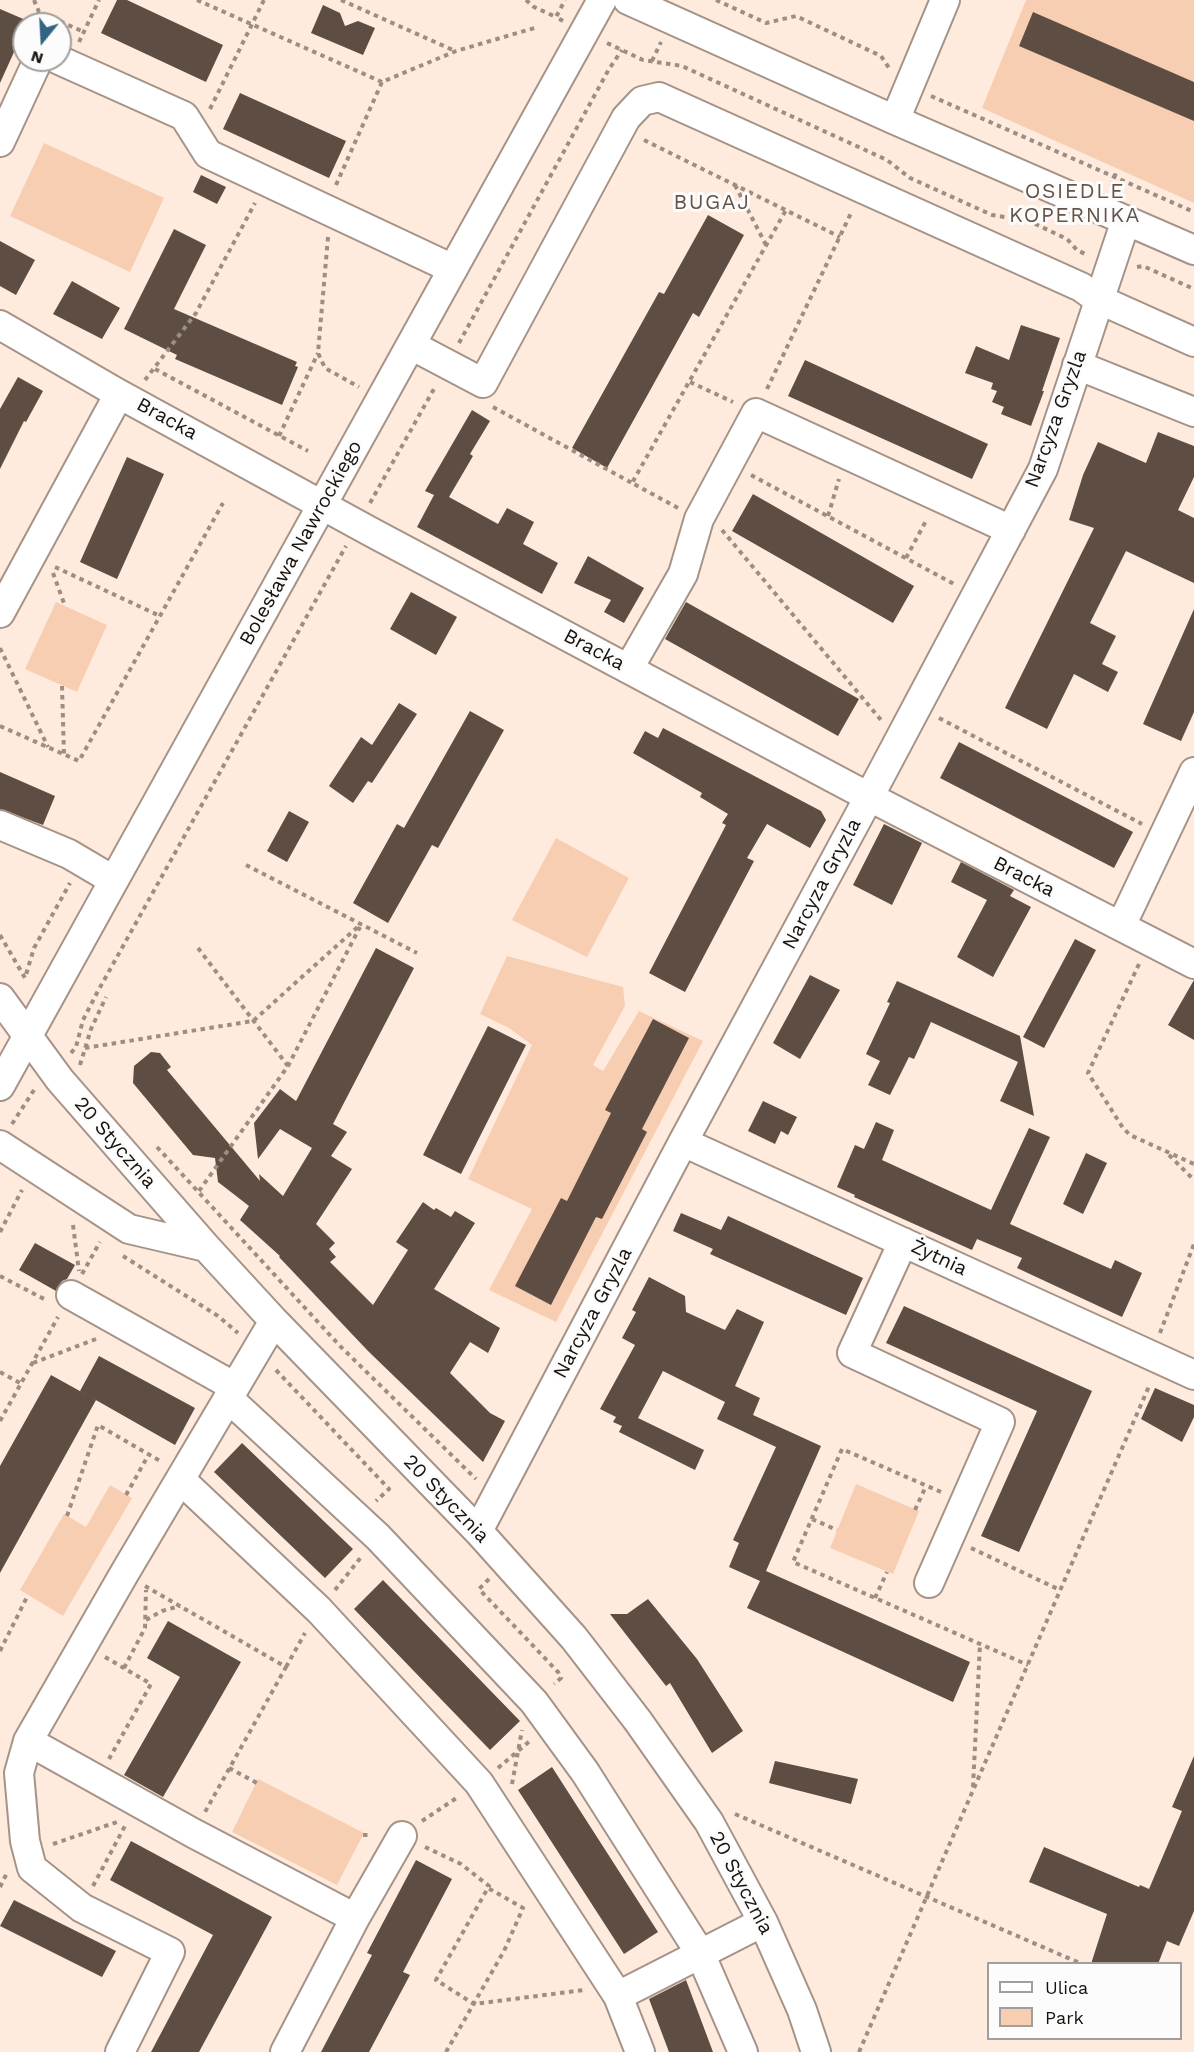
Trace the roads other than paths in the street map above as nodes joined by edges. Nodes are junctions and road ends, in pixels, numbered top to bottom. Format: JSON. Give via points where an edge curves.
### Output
{"nodes":[{"id":1,"x":602,"y":0,"type":"edge"},
{"id":2,"x":628,"y":0,"type":"edge"},
{"id":3,"x":945,"y":0,"type":"edge"},
{"id":4,"x":72,"y":66,"type":"edge"},
{"id":5,"x":32,"y":72,"type":"edge"},
{"id":6,"x":895,"y":120,"type":"junction"},
{"id":7,"x":0,"y":142,"type":"edge"},
{"id":8,"x":1126,"y":220,"type":"junction"},
{"id":9,"x":1194,"y":250,"type":"edge"},
{"id":10,"x":453,"y":268,"type":"junction"},
{"id":11,"x":1098,"y":299,"type":"junction"},
{"id":12,"x":0,"y":325,"type":"edge"},
{"id":13,"x":1194,"y":342,"type":"edge"},
{"id":14,"x":411,"y":345,"type":"junction"},
{"id":15,"x":1077,"y":364,"type":"junction"},
{"id":16,"x":131,"y":388,"type":"junction"},
{"id":17,"x":1194,"y":412,"type":"edge"},
{"id":18,"x":323,"y":504,"type":"junction"},
{"id":19,"x":1011,"y":530,"type":"junction"},
{"id":20,"x":0,"y":613,"type":"edge"},
{"id":21,"x":629,"y":668,"type":"junction"},
{"id":22,"x":1194,"y":772,"type":"edge"},
{"id":23,"x":869,"y":797,"type":"junction"},
{"id":24,"x":0,"y":825,"type":"edge"},
{"id":25,"x":113,"y":880,"type":"junction"},
{"id":26,"x":1121,"y":926,"type":"junction"},
{"id":27,"x":1194,"y":964,"type":"edge"},
{"id":28,"x":0,"y":998,"type":"edge"},
{"id":29,"x":28,"y":1037,"type":"junction"},
{"id":30,"x":0,"y":1086,"type":"edge"},
{"id":31,"x":3,"y":1139,"type":"edge"},
{"id":32,"x":683,"y":1142,"type":"junction"},
{"id":33,"x":903,"y":1242,"type":"junction"},
{"id":34,"x":206,"y":1247,"type":"junction"},
{"id":35,"x":67,"y":1302,"type":"road end"},
{"id":36,"x":274,"y":1320,"type":"junction"},
{"id":37,"x":1194,"y":1375,"type":"edge"},
{"id":38,"x":232,"y":1393,"type":"junction"},
{"id":39,"x":183,"y":1477,"type":"junction"},
{"id":40,"x":478,"y":1532,"type":"junction"},
{"id":41,"x":929,"y":1583,"type":"dead end"},
{"id":42,"x":28,"y":1742,"type":"junction"},
{"id":43,"x":413,"y":1828,"type":"road end"},
{"id":44,"x":355,"y":1918,"type":"junction"},
{"id":45,"x":763,"y":1922,"type":"junction"},
{"id":46,"x":700,"y":1953,"type":"junction"},
{"id":47,"x":615,"y":1992,"type":"junction"},
{"id":48,"x":120,"y":2052,"type":"edge"},
{"id":49,"x":285,"y":2052,"type":"edge"},
{"id":50,"x":640,"y":2052,"type":"edge"},
{"id":51,"x":743,"y":2052,"type":"edge"},
{"id":52,"x":816,"y":2052,"type":"edge"}],
"edges":[{"from":1,"to":10,"type":"street","name":"Bolesława Nawrockiego"},
{"from":2,"to":6,"type":"street"},
{"from":3,"to":6,"type":"street"},
{"from":4,"to":10,"type":"street","via":[[184,116],[208,154]]},
{"from":5,"to":7,"type":"street"},
{"from":6,"to":8,"type":"street"},
{"from":8,"to":9,"type":"street"},
{"from":8,"to":11,"type":"street","name":"Narcyza Gryzla"},
{"from":10,"to":14,"type":"street","name":"Bolesława Nawrockiego"},
{"from":11,"to":13,"type":"street"},
{"from":11,"to":14,"type":"street","via":[[1081,287],[659,98],[642,100],[626,118],[483,383]]},
{"from":11,"to":15,"type":"street","name":"Narcyza Gryzla"},
{"from":12,"to":16,"type":"street","name":"Bracka"},
{"from":14,"to":18,"type":"street","name":"Bolesława Nawrockiego"},
{"from":15,"to":17,"type":"street"},
{"from":15,"to":19,"type":"street","name":"Narcyza Gryzla","via":[[1043,469]]},
{"from":16,"to":18,"type":"street","name":"Bracka"},
{"from":16,"to":20,"type":"street"},
{"from":18,"to":21,"type":"street","name":"Bracka"},
{"from":18,"to":25,"type":"street","name":"Bolesława Nawrockiego"},
{"from":19,"to":21,"type":"street","via":[[756,413],[702,514],[682,574]]},
{"from":19,"to":23,"type":"street","name":"Narcyza Gryzla"},
{"from":21,"to":23,"type":"street","name":"Bracka"},
{"from":22,"to":26,"type":"street"},
{"from":23,"to":26,"type":"street","name":"Bracka"},
{"from":23,"to":32,"type":"street","name":"Narcyza Gryzla"},
{"from":24,"to":25,"type":"street","via":[[69,854]]},
{"from":25,"to":29,"type":"street","name":"Bolesława Nawrockiego"},
{"from":26,"to":27,"type":"street","name":"Bracka"},
{"from":28,"to":29,"type":"street","name":"20 Stycznia"},
{"from":29,"to":30,"type":"street","name":"Bolesława Nawrockiego"},
{"from":29,"to":34,"type":"street","name":"20 Stycznia"},
{"from":31,"to":34,"type":"street","via":[[129,1229]]},
{"from":32,"to":33,"type":"street","name":"Żytnia"},
{"from":32,"to":40,"type":"street","name":"Narcyza Gryzla"},
{"from":33,"to":37,"type":"street","name":"Żytnia"},
{"from":33,"to":41,"type":"street","via":[[852,1353],[1000,1422]]},
{"from":34,"to":36,"type":"street","name":"20 Stycznia"},
{"from":35,"to":38,"type":"street","via":[[128,1328]]},
{"from":36,"to":38,"type":"street"},
{"from":36,"to":40,"type":"street","name":"20 Stycznia"},
{"from":38,"to":39,"type":"street"},
{"from":38,"to":46,"type":"street","via":[[534,1702],[585,1772]]},
{"from":39,"to":42,"type":"street","via":[[135,1580],[83,1644]]},
{"from":39,"to":47,"type":"street","via":[[319,1610],[479,1784]]},
{"from":40,"to":45,"type":"street","name":"20 Stycznia","via":[[574,1638],[638,1721],[709,1822]]},
{"from":42,"to":44,"type":"street"},
{"from":42,"to":48,"type":"street","via":[[19,1773],[25,1841],[32,1868],[82,1908],[170,1952]]},
{"from":43,"to":44,"type":"street"},
{"from":44,"to":49,"type":"street"},
{"from":45,"to":46,"type":"street"},
{"from":45,"to":52,"type":"street","name":"20 Stycznia"},
{"from":46,"to":47,"type":"street"},
{"from":46,"to":51,"type":"street"},
{"from":47,"to":50,"type":"street"}]}
